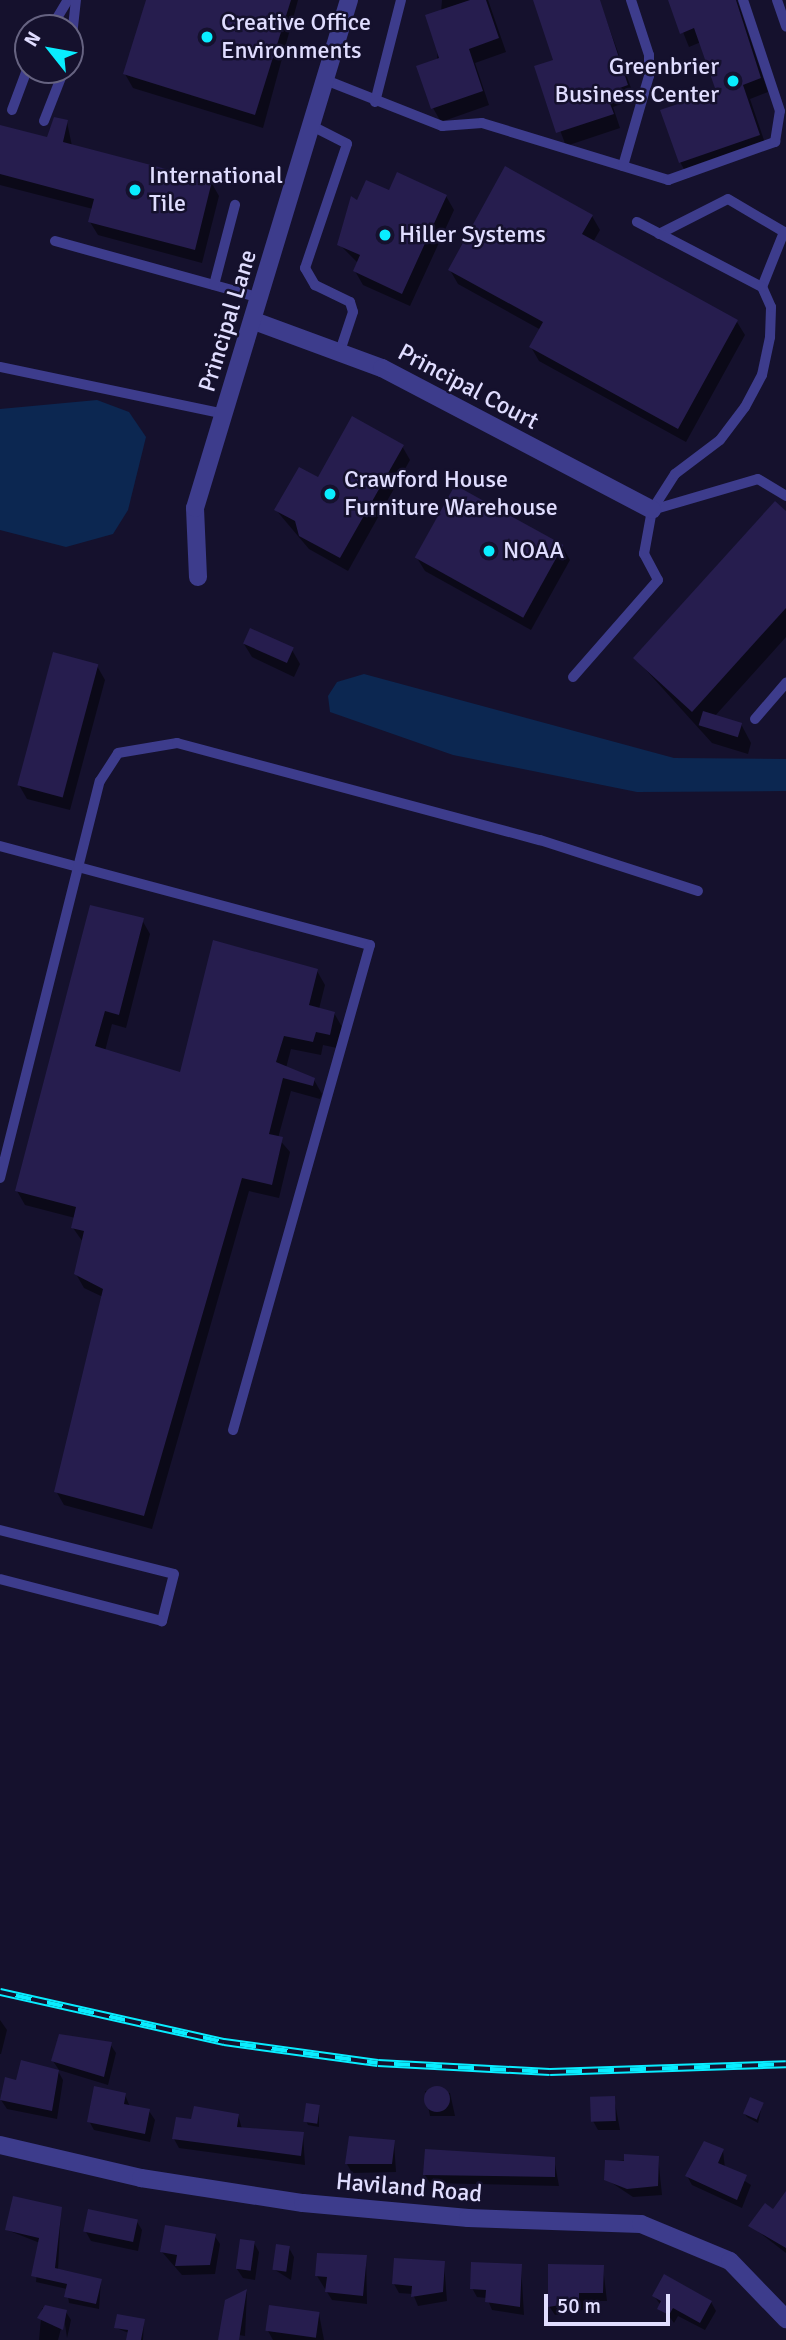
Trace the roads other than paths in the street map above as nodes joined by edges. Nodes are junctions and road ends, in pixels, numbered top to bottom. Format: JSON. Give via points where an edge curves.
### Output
{"nodes":[{"id":1,"x":349,"y":0,"type":"edge"},
{"id":2,"x":401,"y":0,"type":"edge"},
{"id":3,"x":631,"y":0,"type":"edge"},
{"id":4,"x":743,"y":0,"type":"edge"},
{"id":5,"x":778,"y":0,"type":"edge"},
{"id":6,"x":786,"y":26,"type":"edge"},
{"id":7,"x":328,"y":81,"type":"junction"},
{"id":8,"x":22,"y":84,"type":"edge"},
{"id":9,"x":59,"y":84,"type":"edge"},
{"id":10,"x":375,"y":102,"type":"junction"},
{"id":11,"x":12,"y":110,"type":"dead end"},
{"id":12,"x":44,"y":121,"type":"dead end"},
{"id":13,"x":314,"y":127,"type":"junction"},
{"id":14,"x":623,"y":166,"type":"junction"},
{"id":15,"x":235,"y":205,"type":"dead end"},
{"id":16,"x":636,"y":222,"type":"dead end"},
{"id":17,"x":659,"y":234,"type":"junction"},
{"id":18,"x":55,"y":241,"type":"dead end"},
{"id":19,"x":214,"y":285,"type":"junction"},
{"id":20,"x":762,"y":287,"type":"junction"},
{"id":21,"x":260,"y":298,"type":"junction"},
{"id":22,"x":254,"y":321,"type":"junction"},
{"id":23,"x":340,"y":351,"type":"junction"},
{"id":24,"x":0,"y":367,"type":"edge"},
{"id":25,"x":225,"y":414,"type":"junction"},
{"id":26,"x":786,"y":496,"type":"edge"},
{"id":27,"x":652,"y":510,"type":"junction"},
{"id":28,"x":198,"y":577,"type":"dead end"},
{"id":29,"x":573,"y":677,"type":"dead end"},
{"id":30,"x":786,"y":683,"type":"edge"},
{"id":31,"x":755,"y":719,"type":"dead end"},
{"id":32,"x":0,"y":846,"type":"edge"},
{"id":33,"x":76,"y":869,"type":"junction"},
{"id":34,"x":698,"y":891,"type":"dead end"},
{"id":35,"x":0,"y":1178,"type":"edge"},
{"id":36,"x":233,"y":1430,"type":"dead end"},
{"id":37,"x":0,"y":1530,"type":"edge"},
{"id":38,"x":0,"y":1579,"type":"edge"},
{"id":39,"x":0,"y":2145,"type":"edge"},
{"id":40,"x":786,"y":2319,"type":"edge"}],
"edges":[{"from":1,"to":7,"type":"street","name":"Principal Lane"},
{"from":2,"to":10,"type":"lane"},
{"from":3,"to":14,"type":"lane","via":[[649,55],[649,76]]},
{"from":4,"to":14,"type":"lane","via":[[780,111],[775,142],[668,180]]},
{"from":5,"to":6,"type":"lane"},
{"from":7,"to":10,"type":"lane"},
{"from":7,"to":13,"type":"street","name":"Principal Lane"},
{"from":8,"to":11,"type":"lane"},
{"from":9,"to":12,"type":"lane"},
{"from":10,"to":14,"type":"lane","via":[[442,126],[482,122]]},
{"from":13,"to":21,"type":"street","name":"Principal Lane"},
{"from":13,"to":23,"type":"lane","via":[[347,144],[305,268],[316,285],[350,302],[354,312]]},
{"from":15,"to":19,"type":"lane"},
{"from":16,"to":17,"type":"lane"},
{"from":17,"to":20,"type":"lane"},
{"from":17,"to":20,"type":"lane","via":[[728,199],[784,232]]},
{"from":18,"to":19,"type":"lane"},
{"from":19,"to":21,"type":"lane"},
{"from":20,"to":27,"type":"lane","via":[[771,306],[762,375],[720,440],[675,474]]},
{"from":21,"to":22,"type":"street","name":"Principal Lane"},
{"from":22,"to":23,"type":"street","name":"Principal Court"},
{"from":22,"to":25,"type":"street","name":"Principal Lane"},
{"from":23,"to":27,"type":"street","name":"Principal Court"},
{"from":24,"to":25,"type":"lane"},
{"from":25,"to":28,"type":"street","name":"Principal Lane","via":[[192,525]]},
{"from":26,"to":27,"type":"lane","via":[[758,479]]},
{"from":27,"to":29,"type":"lane","via":[[644,554],[658,580]]},
{"from":30,"to":31,"type":"lane"},
{"from":32,"to":33,"type":"lane"},
{"from":33,"to":34,"type":"lane","via":[[100,781],[118,753],[177,743],[540,840]]},
{"from":33,"to":35,"type":"lane"},
{"from":33,"to":36,"type":"lane","via":[[370,945]]},
{"from":37,"to":38,"type":"lane","via":[[174,1574],[162,1621]]},
{"from":39,"to":40,"type":"street","name":"Haviland Road","via":[[141,2178],[303,2203],[468,2218],[641,2224],[730,2260]]}]}
